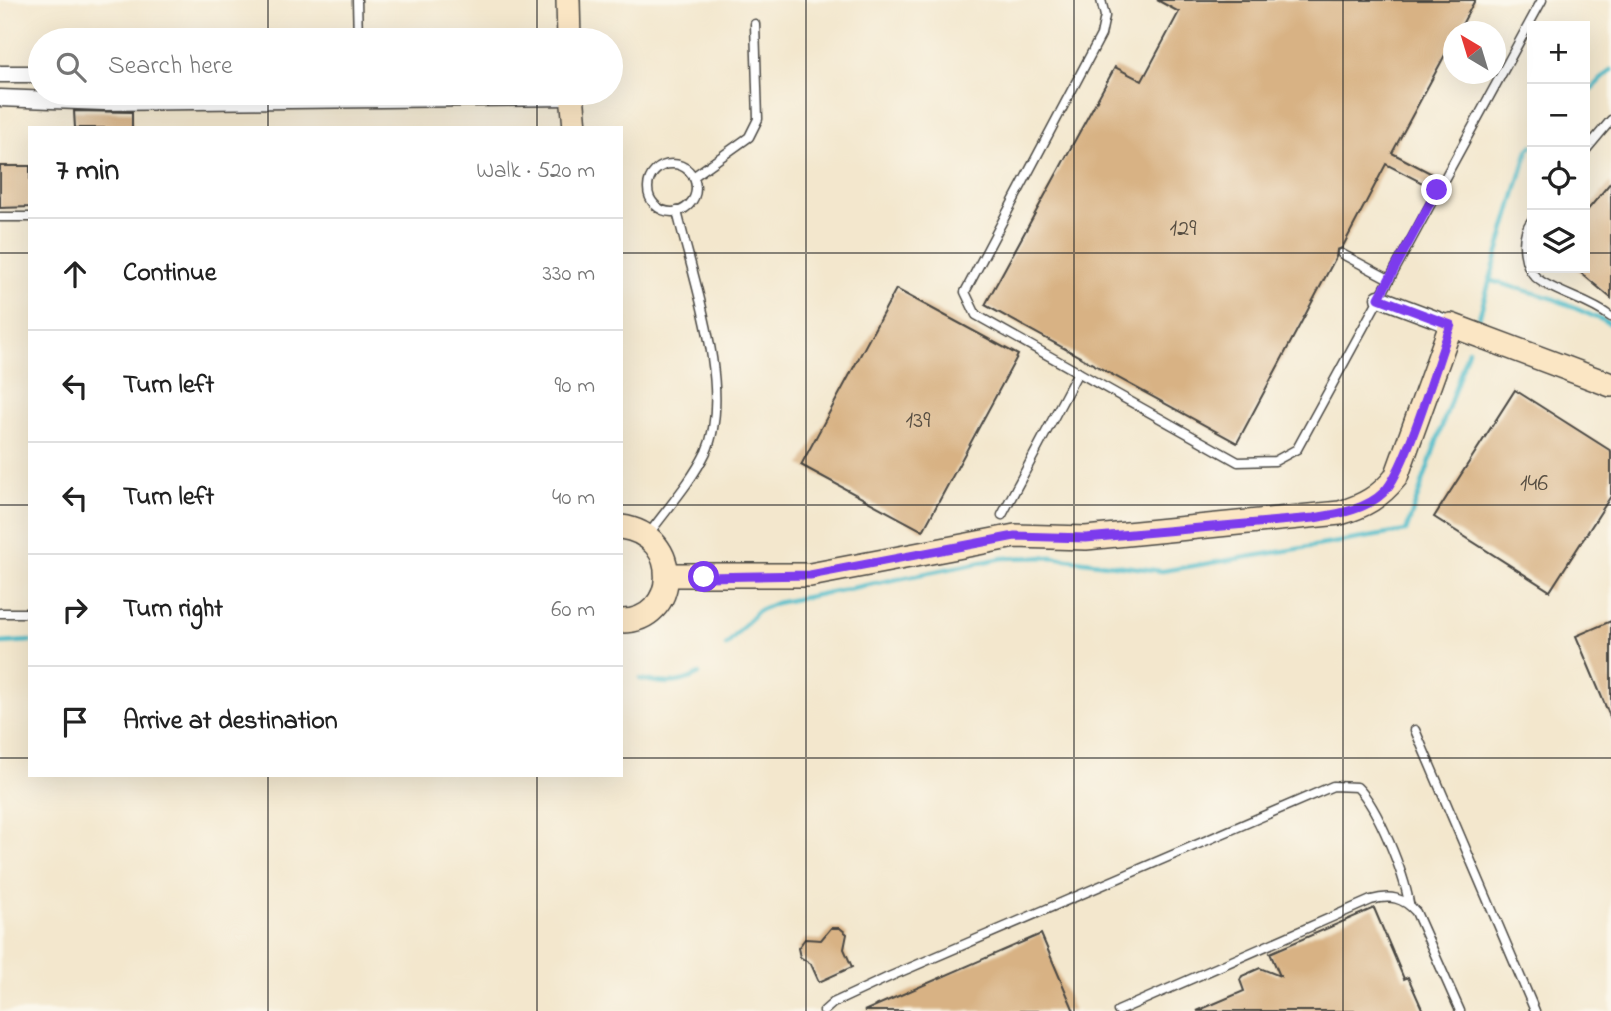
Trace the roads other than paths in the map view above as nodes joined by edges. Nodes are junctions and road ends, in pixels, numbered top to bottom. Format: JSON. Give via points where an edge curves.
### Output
{"nodes":[{"id":1,"x":358,"y":0,"type":"edge"},
{"id":2,"x":568,"y":0,"type":"edge"},
{"id":3,"x":1101,"y":0,"type":"edge"},
{"id":4,"x":1542,"y":0,"type":"edge"},
{"id":5,"x":755,"y":24,"type":"dead end"},
{"id":6,"x":358,"y":28,"type":"edge"},
{"id":7,"x":569,"y":28,"type":"edge"},
{"id":8,"x":0,"y":74,"type":"edge"},
{"id":9,"x":28,"y":74,"type":"edge"},
{"id":10,"x":0,"y":98,"type":"edge"},
{"id":11,"x":28,"y":99,"type":"edge"},
{"id":12,"x":573,"y":105,"type":"edge"},
{"id":13,"x":1611,"y":120,"type":"edge"},
{"id":14,"x":575,"y":126,"type":"edge"},
{"id":15,"x":1588,"y":147,"type":"edge"},
{"id":16,"x":693,"y":177,"type":"junction"},
{"id":17,"x":677,"y":211,"type":"junction"},
{"id":18,"x":0,"y":217,"type":"edge"},
{"id":19,"x":28,"y":217,"type":"edge"},
{"id":20,"x":1527,"y":226,"type":"edge"},
{"id":21,"x":1342,"y":254,"type":"dead end"},
{"id":22,"x":1527,"y":259,"type":"edge"},
{"id":23,"x":1535,"y":273,"type":"edge"},
{"id":24,"x":1389,"y":279,"type":"junction"},
{"id":25,"x":1379,"y":298,"type":"junction"},
{"id":26,"x":1611,"y":317,"type":"edge"},
{"id":27,"x":1451,"y":325,"type":"junction"},
{"id":28,"x":1078,"y":372,"type":"junction"},
{"id":29,"x":1611,"y":385,"type":"edge"},
{"id":30,"x":1002,"y":514,"type":"dead end"},
{"id":31,"x":623,"y":528,"type":"edge"},
{"id":32,"x":648,"y":535,"type":"junction"},
{"id":33,"x":667,"y":575,"type":"junction"},
{"id":34,"x":28,"y":612,"type":"edge"},
{"id":35,"x":0,"y":613,"type":"edge"},
{"id":36,"x":623,"y":621,"type":"edge"},
{"id":37,"x":1415,"y":730,"type":"dead end"},
{"id":38,"x":1409,"y":903,"type":"junction"},
{"id":39,"x":824,"y":1011,"type":"edge"},
{"id":40,"x":1118,"y":1011,"type":"edge"},
{"id":41,"x":1460,"y":1011,"type":"edge"},
{"id":42,"x":1535,"y":1011,"type":"edge"}],
"edges":[{"from":1,"to":6,"type":"lane"},
{"from":2,"to":7,"type":"street"},
{"from":3,"to":28,"type":"lane","via":[[1105,16],[1101,35],[965,292],[976,315]]},
{"from":4,"to":24,"type":"lane"},
{"from":5,"to":16,"type":"lane","via":[[758,119],[748,137]]},
{"from":8,"to":9,"type":"street"},
{"from":10,"to":11,"type":"street"},
{"from":12,"to":14,"type":"street"},
{"from":13,"to":15,"type":"lane"},
{"from":16,"to":17,"type":"lane","via":[[695,197]]},
{"from":16,"to":17,"type":"lane","via":[[686,168],[671,164],[651,177],[649,192],[656,205]]},
{"from":17,"to":32,"type":"lane","via":[[715,371],[717,404],[706,453]]},
{"from":18,"to":19,"type":"lane"},
{"from":20,"to":22,"type":"lane"},
{"from":21,"to":24,"type":"lane"},
{"from":23,"to":26,"type":"lane","via":[[1540,281]]},
{"from":24,"to":25,"type":"lane"},
{"from":25,"to":27,"type":"street"},
{"from":25,"to":28,"type":"lane","via":[[1297,449],[1275,461],[1238,462]]},
{"from":27,"to":29,"type":"street"},
{"from":27,"to":33,"type":"street","via":[[1396,477],[1372,500],[1340,513],[1086,538],[1015,536],[810,575]]},
{"from":28,"to":30,"type":"lane"},
{"from":31,"to":32,"type":"street"},
{"from":32,"to":33,"type":"street","via":[[662,553]]},
{"from":33,"to":36,"type":"street","via":[[655,606],[642,616]]},
{"from":34,"to":35,"type":"lane"},
{"from":37,"to":42,"type":"lane"},
{"from":38,"to":39,"type":"lane","via":[[1369,802],[1357,787],[1333,786],[904,971]]},
{"from":38,"to":40,"type":"lane","via":[[1389,897],[1371,901]]},
{"from":38,"to":41,"type":"lane","via":[[1423,924]]}]}
